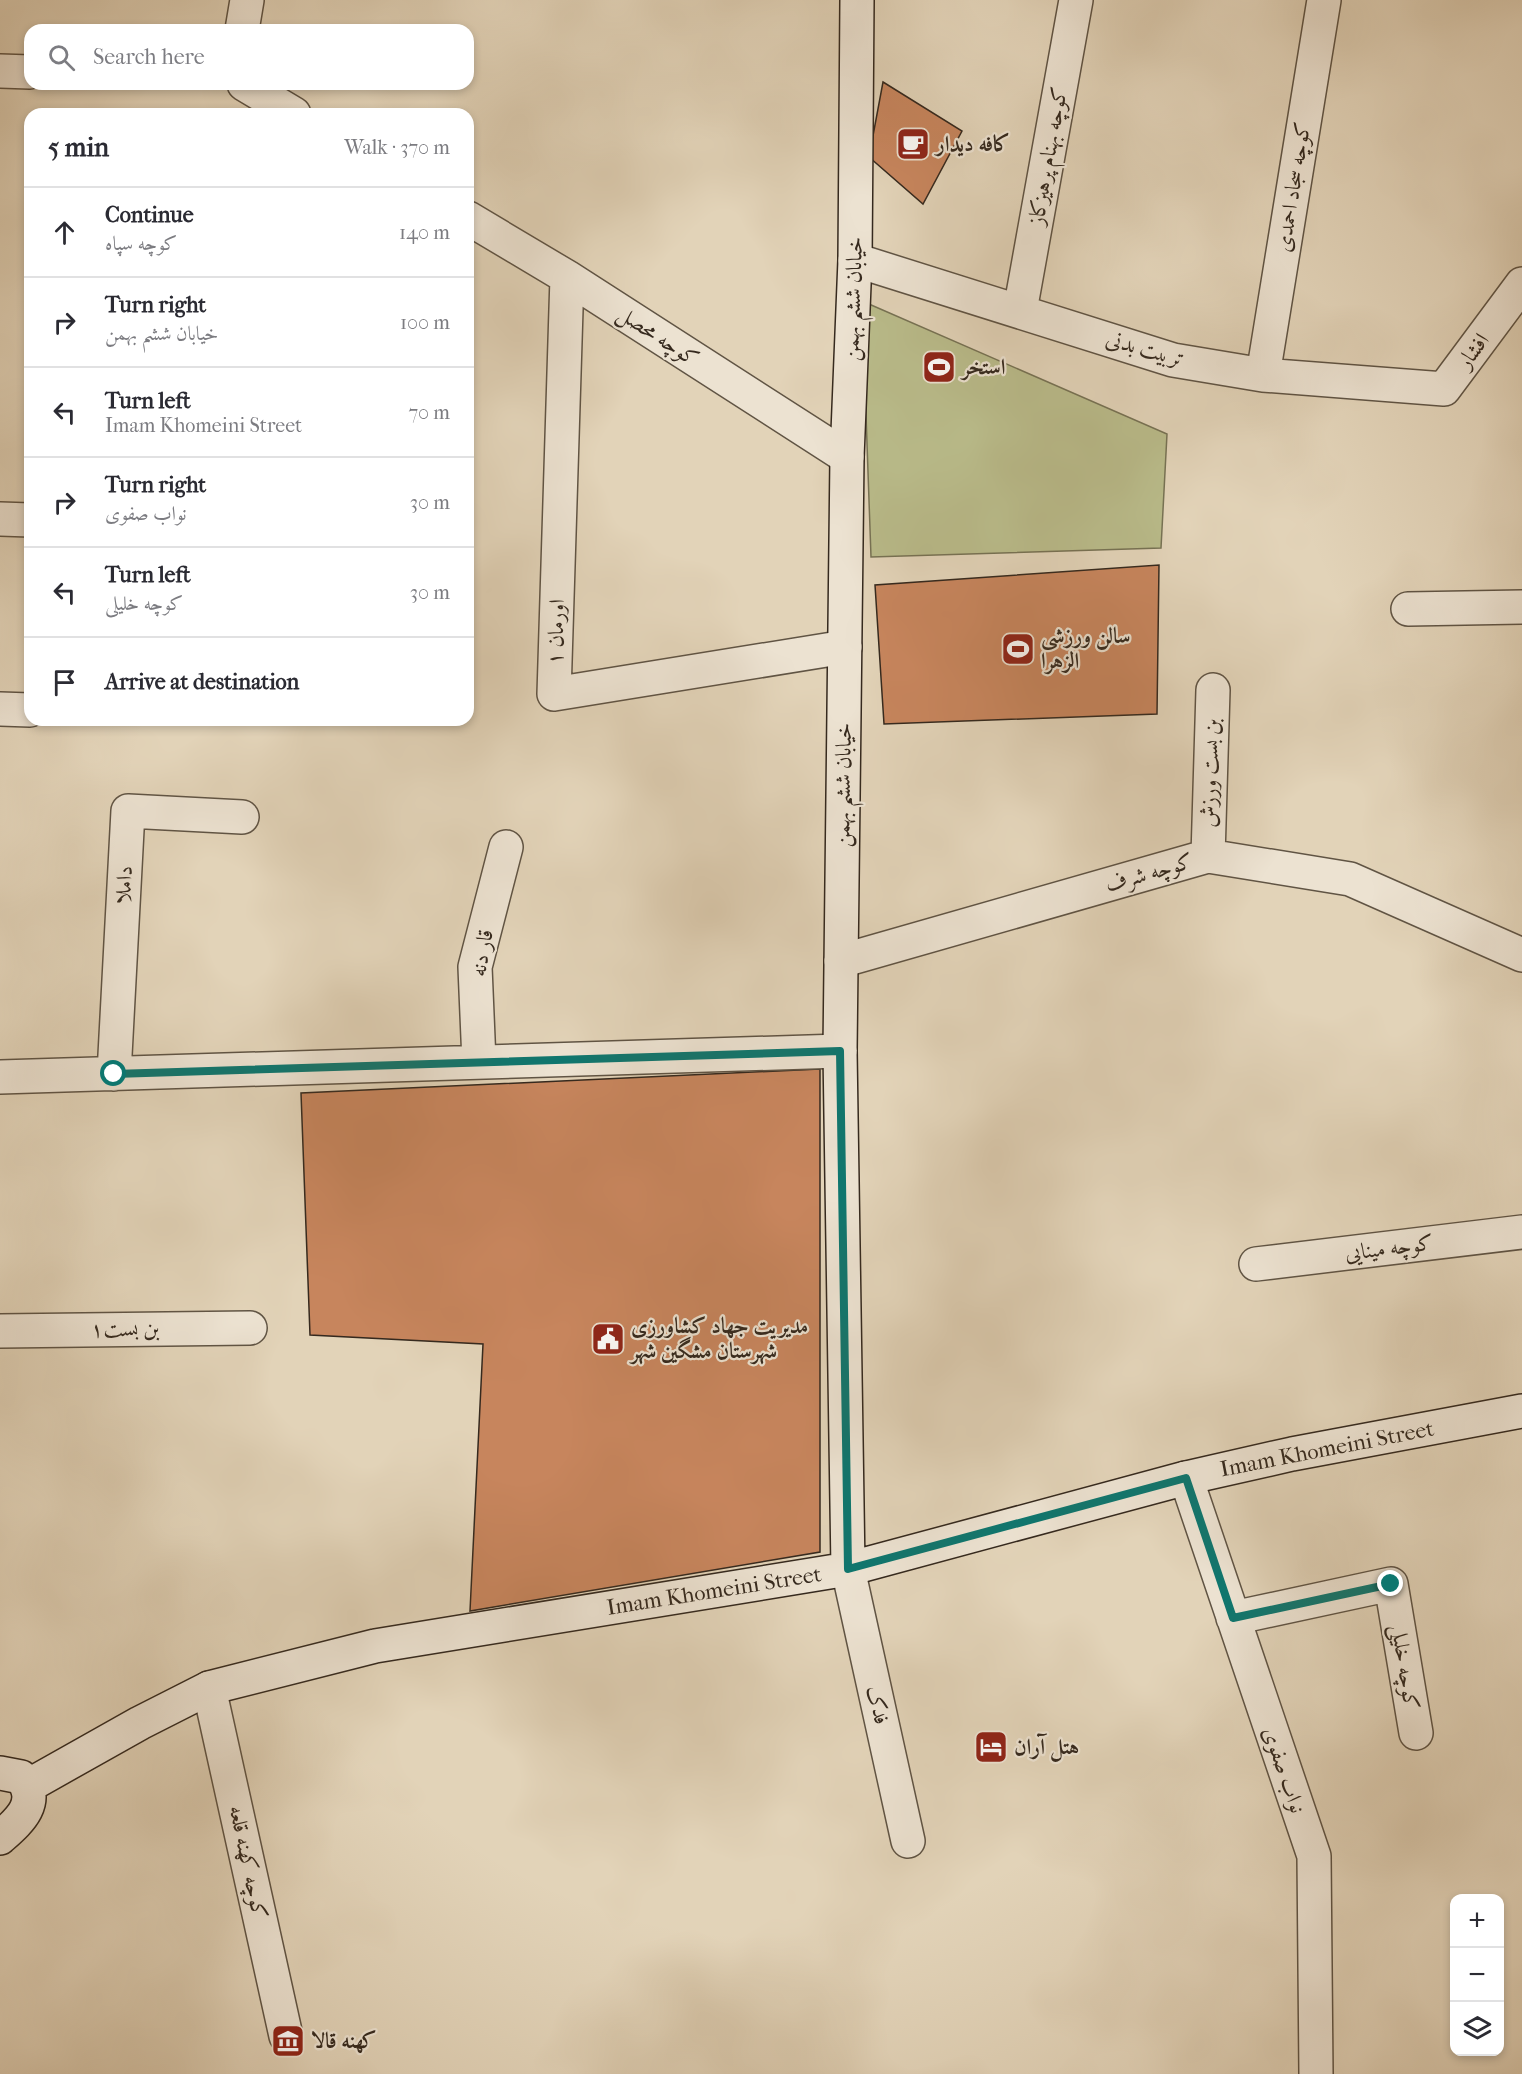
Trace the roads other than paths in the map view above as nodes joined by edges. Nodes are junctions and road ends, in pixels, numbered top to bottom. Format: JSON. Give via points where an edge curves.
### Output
{"nodes":[{"id":1,"x":247,"y":0,"type":"edge"},
{"id":2,"x":857,"y":0,"type":"edge"},
{"id":3,"x":1076,"y":0,"type":"edge"},
{"id":4,"x":1324,"y":0,"type":"edge"},
{"id":5,"x":243,"y":24,"type":"edge"},
{"id":6,"x":0,"y":71,"type":"edge"},
{"id":7,"x":24,"y":72,"type":"edge"},
{"id":8,"x":254,"y":90,"type":"edge"},
{"id":9,"x":284,"y":108,"type":"edge"},
{"id":10,"x":474,"y":222,"type":"edge"},
{"id":11,"x":855,"y":260,"type":"junction"},
{"id":12,"x":567,"y":277,"type":"junction"},
{"id":13,"x":1522,"y":284,"type":"edge"},
{"id":14,"x":1020,"y":311,"type":"junction"},
{"id":15,"x":1263,"y":375,"type":"junction"},
{"id":16,"x":1444,"y":389,"type":"joint"},
{"id":17,"x":847,"y":457,"type":"junction"},
{"id":18,"x":0,"y":519,"type":"edge"},
{"id":19,"x":24,"y":520,"type":"edge"},
{"id":20,"x":1522,"y":608,"type":"edge"},
{"id":21,"x":1408,"y":609,"type":"dead end"},
{"id":22,"x":845,"y":648,"type":"junction"},
{"id":23,"x":1213,"y":690,"type":"dead end"},
{"id":24,"x":0,"y":709,"type":"edge"},
{"id":25,"x":24,"y":710,"type":"edge"},
{"id":26,"x":242,"y":817,"type":"dead end"},
{"id":27,"x":506,"y":847,"type":"dead end"},
{"id":28,"x":1208,"y":856,"type":"junction"},
{"id":29,"x":1522,"y":955,"type":"edge"},
{"id":30,"x":841,"y":961,"type":"junction"},
{"id":31,"x":840,"y":1051,"type":"junction"},
{"id":32,"x":479,"y":1062,"type":"junction"},
{"id":33,"x":114,"y":1074,"type":"junction"},
{"id":34,"x":0,"y":1077,"type":"edge"},
{"id":35,"x":1522,"y":1232,"type":"edge"},
{"id":36,"x":1256,"y":1263,"type":"dead end"},
{"id":37,"x":250,"y":1328,"type":"dead end"},
{"id":38,"x":0,"y":1331,"type":"edge"},
{"id":39,"x":1522,"y":1411,"type":"edge"},
{"id":40,"x":1186,"y":1478,"type":"junction"},
{"id":41,"x":848,"y":1569,"type":"junction"},
{"id":42,"x":1233,"y":1618,"type":"junction"},
{"id":43,"x":209,"y":1688,"type":"junction"},
{"id":44,"x":1416,"y":1733,"type":"dead end"},
{"id":45,"x":14,"y":1780,"type":"edge"},
{"id":46,"x":0,"y":1838,"type":"edge"},
{"id":47,"x":908,"y":1841,"type":"dead end"},
{"id":48,"x":286,"y":2036,"type":"dead end"},
{"id":49,"x":1316,"y":2074,"type":"edge"}],
"edges":[{"from":1,"to":5,"type":"street"},
{"from":2,"to":11,"type":"street","name":"خیابان ششم بهمن"},
{"from":3,"to":14,"type":"street","name":"کوچه بهنام پرهیزکاز"},
{"from":4,"to":15,"type":"street","name":"کوچه سجاد احمدی"},
{"from":6,"to":7,"type":"street"},
{"from":8,"to":9,"type":"street"},
{"from":10,"to":12,"type":"street","name":"کوچه محصل"},
{"from":11,"to":14,"type":"street","name":"تربیت بدنی"},
{"from":11,"to":17,"type":"street","name":"خیابان ششم بهمن"},
{"from":12,"to":17,"type":"street","name":"کوچه محصل"},
{"from":12,"to":22,"type":"street","name":"اورمان ۱","via":[[554,694]]},
{"from":13,"to":16,"type":"street","name":"افشار"},
{"from":14,"to":15,"type":"street","name":"تربیت بدنی","via":[[1173,360]]},
{"from":15,"to":16,"type":"street","name":"تربیت بدنی"},
{"from":17,"to":22,"type":"street","name":"خیابان ششم بهمن"},
{"from":18,"to":19,"type":"street"},
{"from":20,"to":21,"type":"street"},
{"from":22,"to":30,"type":"street","name":"خیابان ششم بهمن"},
{"from":23,"to":28,"type":"street","name":"بن بست ورزش"},
{"from":24,"to":25,"type":"street"},
{"from":26,"to":33,"type":"street","name":"داملا","via":[[128,811]]},
{"from":27,"to":32,"type":"street","name":"قار دنه","via":[[475,967]]},
{"from":28,"to":29,"type":"street","name":"کوچه شرف","via":[[1350,879]]},
{"from":28,"to":30,"type":"street","name":"کوچه شرف"},
{"from":30,"to":31,"type":"street","name":"خیابان ششم بهمن"},
{"from":31,"to":32,"type":"street"},
{"from":31,"to":41,"type":"street","name":"خیابان ششم بهمن"},
{"from":32,"to":33,"type":"street"},
{"from":33,"to":34,"type":"street"},
{"from":35,"to":36,"type":"street","name":"کوچه مینایی"},
{"from":37,"to":38,"type":"street","name":"بن بست۱"},
{"from":39,"to":40,"type":"street","name":"Imam Khomeini Street"},
{"from":40,"to":41,"type":"street","name":"Imam Khomeini Street"},
{"from":40,"to":42,"type":"street","name":"نواب صفوی"},
{"from":41,"to":43,"type":"street","name":"Imam Khomeini Street","via":[[375,1647]]},
{"from":41,"to":47,"type":"street","name":"فدک"},
{"from":42,"to":44,"type":"street","name":"کوچه خلیلی","via":[[1391,1584]]},
{"from":42,"to":49,"type":"street","name":"نواب صفوی","via":[[1314,1856]]},
{"from":43,"to":45,"type":"street","name":"Imam Khomeini Street"},
{"from":43,"to":48,"type":"street","name":"کوچه کهنه قلعه"},
{"from":45,"to":46,"type":"street","via":[[30,1804]]}]}
